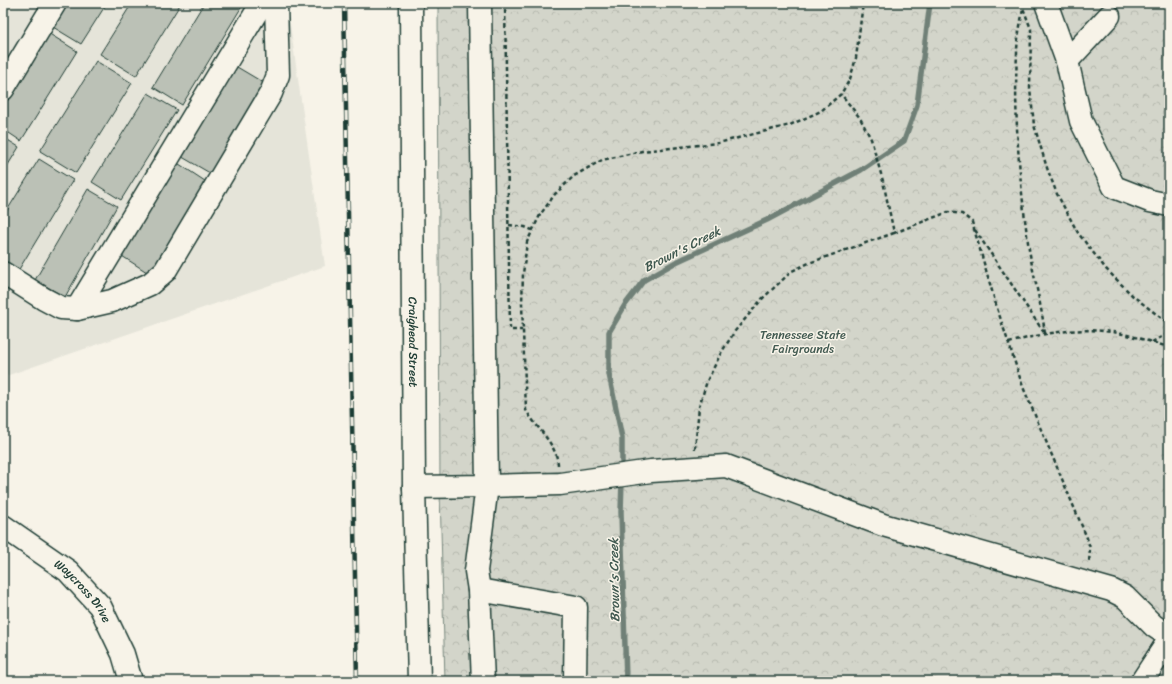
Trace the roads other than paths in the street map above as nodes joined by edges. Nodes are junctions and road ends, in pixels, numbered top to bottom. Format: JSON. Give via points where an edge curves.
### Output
{"nodes":[{"id":1,"x":55,"y":3,"type":"edge"},
{"id":2,"x":262,"y":3,"type":"edge"},
{"id":3,"x":276,"y":3,"type":"edge"},
{"id":4,"x":411,"y":3,"type":"edge"},
{"id":5,"x":480,"y":3,"type":"edge"},
{"id":6,"x":1046,"y":3,"type":"edge"},
{"id":7,"x":1109,"y":16,"type":"dead end"},
{"id":8,"x":1067,"y":61,"type":"junction"},
{"id":9,"x":3,"y":89,"type":"edge"},
{"id":10,"x":1169,"y":204,"type":"edge"},
{"id":11,"x":3,"y":274,"type":"edge"},
{"id":12,"x":78,"y":309,"type":"junction"},
{"id":13,"x":414,"y":486,"type":"junction"},
{"id":14,"x":487,"y":486,"type":"junction"},
{"id":15,"x":3,"y":526,"type":"edge"},
{"id":16,"x":479,"y":590,"type":"junction"},
{"id":17,"x":1169,"y":636,"type":"edge"},
{"id":18,"x":1169,"y":640,"type":"edge"},
{"id":19,"x":131,"y":681,"type":"edge"},
{"id":20,"x":419,"y":681,"type":"edge"},
{"id":21,"x":483,"y":681,"type":"edge"},
{"id":22,"x":575,"y":681,"type":"edge"},
{"id":23,"x":1142,"y":681,"type":"edge"}],
"edges":[{"from":1,"to":9,"type":"street"},
{"from":2,"to":12,"type":"street"},
{"from":3,"to":12,"type":"street","via":[[278,75],[271,93],[165,271],[150,284],[112,301]]},
{"from":4,"to":13,"type":"street","name":"Craighead Street"},
{"from":5,"to":14,"type":"street"},
{"from":6,"to":8,"type":"street"},
{"from":7,"to":8,"type":"street"},
{"from":8,"to":10,"type":"street","via":[[1081,121],[1114,187]]},
{"from":11,"to":12,"type":"street","via":[[61,308]]},
{"from":13,"to":14,"type":"street"},
{"from":13,"to":20,"type":"street","name":"Craighead Street"},
{"from":14,"to":16,"type":"street","via":[[476,571]]},
{"from":14,"to":17,"type":"street","via":[[560,484],[651,471],[726,466],[883,525],[1111,590],[1125,597],[1154,626]]},
{"from":15,"to":19,"type":"street","name":"Waycross Drive","via":[[68,571],[100,606],[123,654]]},
{"from":16,"to":21,"type":"street"},
{"from":16,"to":22,"type":"street","via":[[576,607]]},
{"from":18,"to":23,"type":"street"}]}
